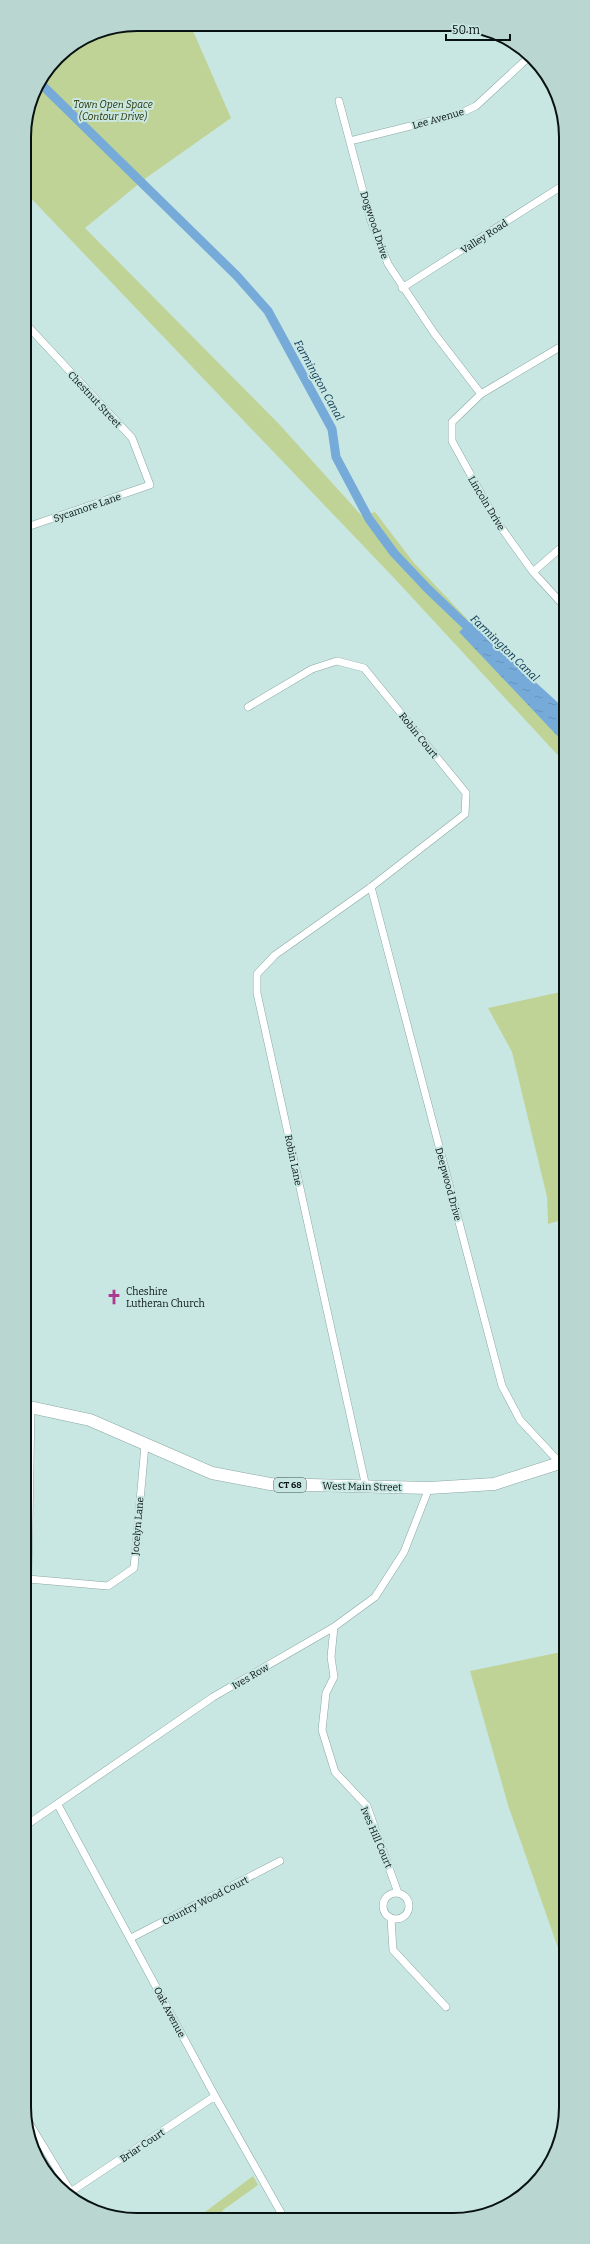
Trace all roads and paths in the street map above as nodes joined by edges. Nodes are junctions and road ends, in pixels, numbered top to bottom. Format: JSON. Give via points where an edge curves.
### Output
{"nodes":[{"id":1,"x":526,"y":60,"type":"edge"},
{"id":2,"x":339,"y":101,"type":"dead end"},
{"id":3,"x":350,"y":141,"type":"junction"},
{"id":4,"x":559,"y":188,"type":"edge"},
{"id":5,"x":402,"y":288,"type":"junction"},
{"id":6,"x":31,"y":330,"type":"edge"},
{"id":7,"x":559,"y":348,"type":"edge"},
{"id":8,"x":481,"y":394,"type":"junction"},
{"id":9,"x":150,"y":485,"type":"joint"},
{"id":10,"x":31,"y":526,"type":"edge"},
{"id":11,"x":559,"y":549,"type":"edge"},
{"id":12,"x":533,"y":572,"type":"junction"},
{"id":13,"x":559,"y":600,"type":"edge"},
{"id":14,"x":248,"y":707,"type":"dead end"},
{"id":15,"x":371,"y":887,"type":"junction"},
{"id":16,"x":31,"y":1407,"type":"edge"},
{"id":17,"x":145,"y":1445,"type":"junction"},
{"id":18,"x":559,"y":1458,"type":"edge"},
{"id":19,"x":559,"y":1463,"type":"edge"},
{"id":20,"x":366,"y":1487,"type":"junction"},
{"id":21,"x":429,"y":1488,"type":"junction"},
{"id":22,"x":31,"y":1579,"type":"edge"},
{"id":23,"x":334,"y":1627,"type":"junction"},
{"id":24,"x":58,"y":1805,"type":"junction"},
{"id":25,"x":31,"y":1822,"type":"edge"},
{"id":26,"x":280,"y":1861,"type":"dead end"},
{"id":27,"x":398,"y":1893,"type":"junction"},
{"id":28,"x":392,"y":1919,"type":"junction"},
{"id":29,"x":130,"y":1938,"type":"junction"},
{"id":30,"x":446,"y":2007,"type":"dead end"},
{"id":31,"x":216,"y":2096,"type":"junction"},
{"id":32,"x":34,"y":2132,"type":"edge"},
{"id":33,"x":65,"y":2185,"type":"edge"},
{"id":34,"x":73,"y":2191,"type":"edge"},
{"id":35,"x":281,"y":2213,"type":"edge"}],
"edges":[{"from":1,"to":3,"type":"street","name":"Lee Avenue","via":[[476,106],[459,114]]},
{"from":2,"to":3,"type":"street","name":"Dogwood Drive"},
{"from":3,"to":5,"type":"street","name":"Dogwood Drive","via":[[371,221],[388,264]]},
{"from":4,"to":5,"type":"street","name":"Valley Road"},
{"from":5,"to":8,"type":"street","name":"Dogwood Drive"},
{"from":6,"to":9,"type":"street","name":"Chestnut Street","via":[[132,438]]},
{"from":7,"to":8,"type":"street","name":"Lincoln Drive"},
{"from":8,"to":12,"type":"street","name":"Lincoln Drive","via":[[452,422],[452,441],[495,520]]},
{"from":9,"to":10,"type":"street","name":"Sycamore Lane"},
{"from":11,"to":12,"type":"street"},
{"from":12,"to":13,"type":"street","name":"Lincoln Drive"},
{"from":14,"to":15,"type":"street","name":"Robin Court","via":[[312,669],[337,661],[364,668],[466,793],[466,814]]},
{"from":15,"to":18,"type":"street","name":"Deepwood Drive","via":[[502,1386],[520,1420]]},
{"from":15,"to":20,"type":"street","name":"Robin Lane","via":[[275,955],[257,974],[257,993]]},
{"from":16,"to":17,"type":"main road","name":"West Main Street","number":"CT 68","via":[[90,1420]]},
{"from":17,"to":20,"type":"main road","name":"West Main Street","number":"CT 68","via":[[212,1473],[264,1483]]},
{"from":17,"to":22,"type":"street","name":"Jocelyn Lane","via":[[134,1568],[108,1586]]},
{"from":19,"to":21,"type":"main road","name":"West Main Street","number":"CT 68","via":[[494,1484]]},
{"from":20,"to":21,"type":"main road","name":"West Main Street","number":"CT 68"},
{"from":21,"to":23,"type":"street","name":"Ives Row","via":[[404,1552],[375,1597]]},
{"from":23,"to":24,"type":"street","name":"Ives Row","via":[[213,1698]]},
{"from":23,"to":27,"type":"street","name":"Ives Hill Court","via":[[331,1657],[334,1677],[326,1693],[322,1730],[335,1772],[367,1806]]},
{"from":24,"to":25,"type":"street","name":"Ives Row"},
{"from":24,"to":29,"type":"street","name":"Oak Avenue"},
{"from":26,"to":29,"type":"street","name":"Country Wood Court"},
{"from":27,"to":28,"type":"street","via":[[390,1895],[383,1905],[385,1913]]},
{"from":27,"to":28,"type":"street","name":"Ives Hill Court","via":[[408,1899],[409,1910],[400,1919]]},
{"from":28,"to":30,"type":"street","via":[[393,1950]]},
{"from":29,"to":31,"type":"street","name":"Oak Avenue"},
{"from":31,"to":34,"type":"street","name":"Briar Court"},
{"from":31,"to":35,"type":"street","name":"Oak Avenue"},
{"from":32,"to":33,"type":"street"}]}
